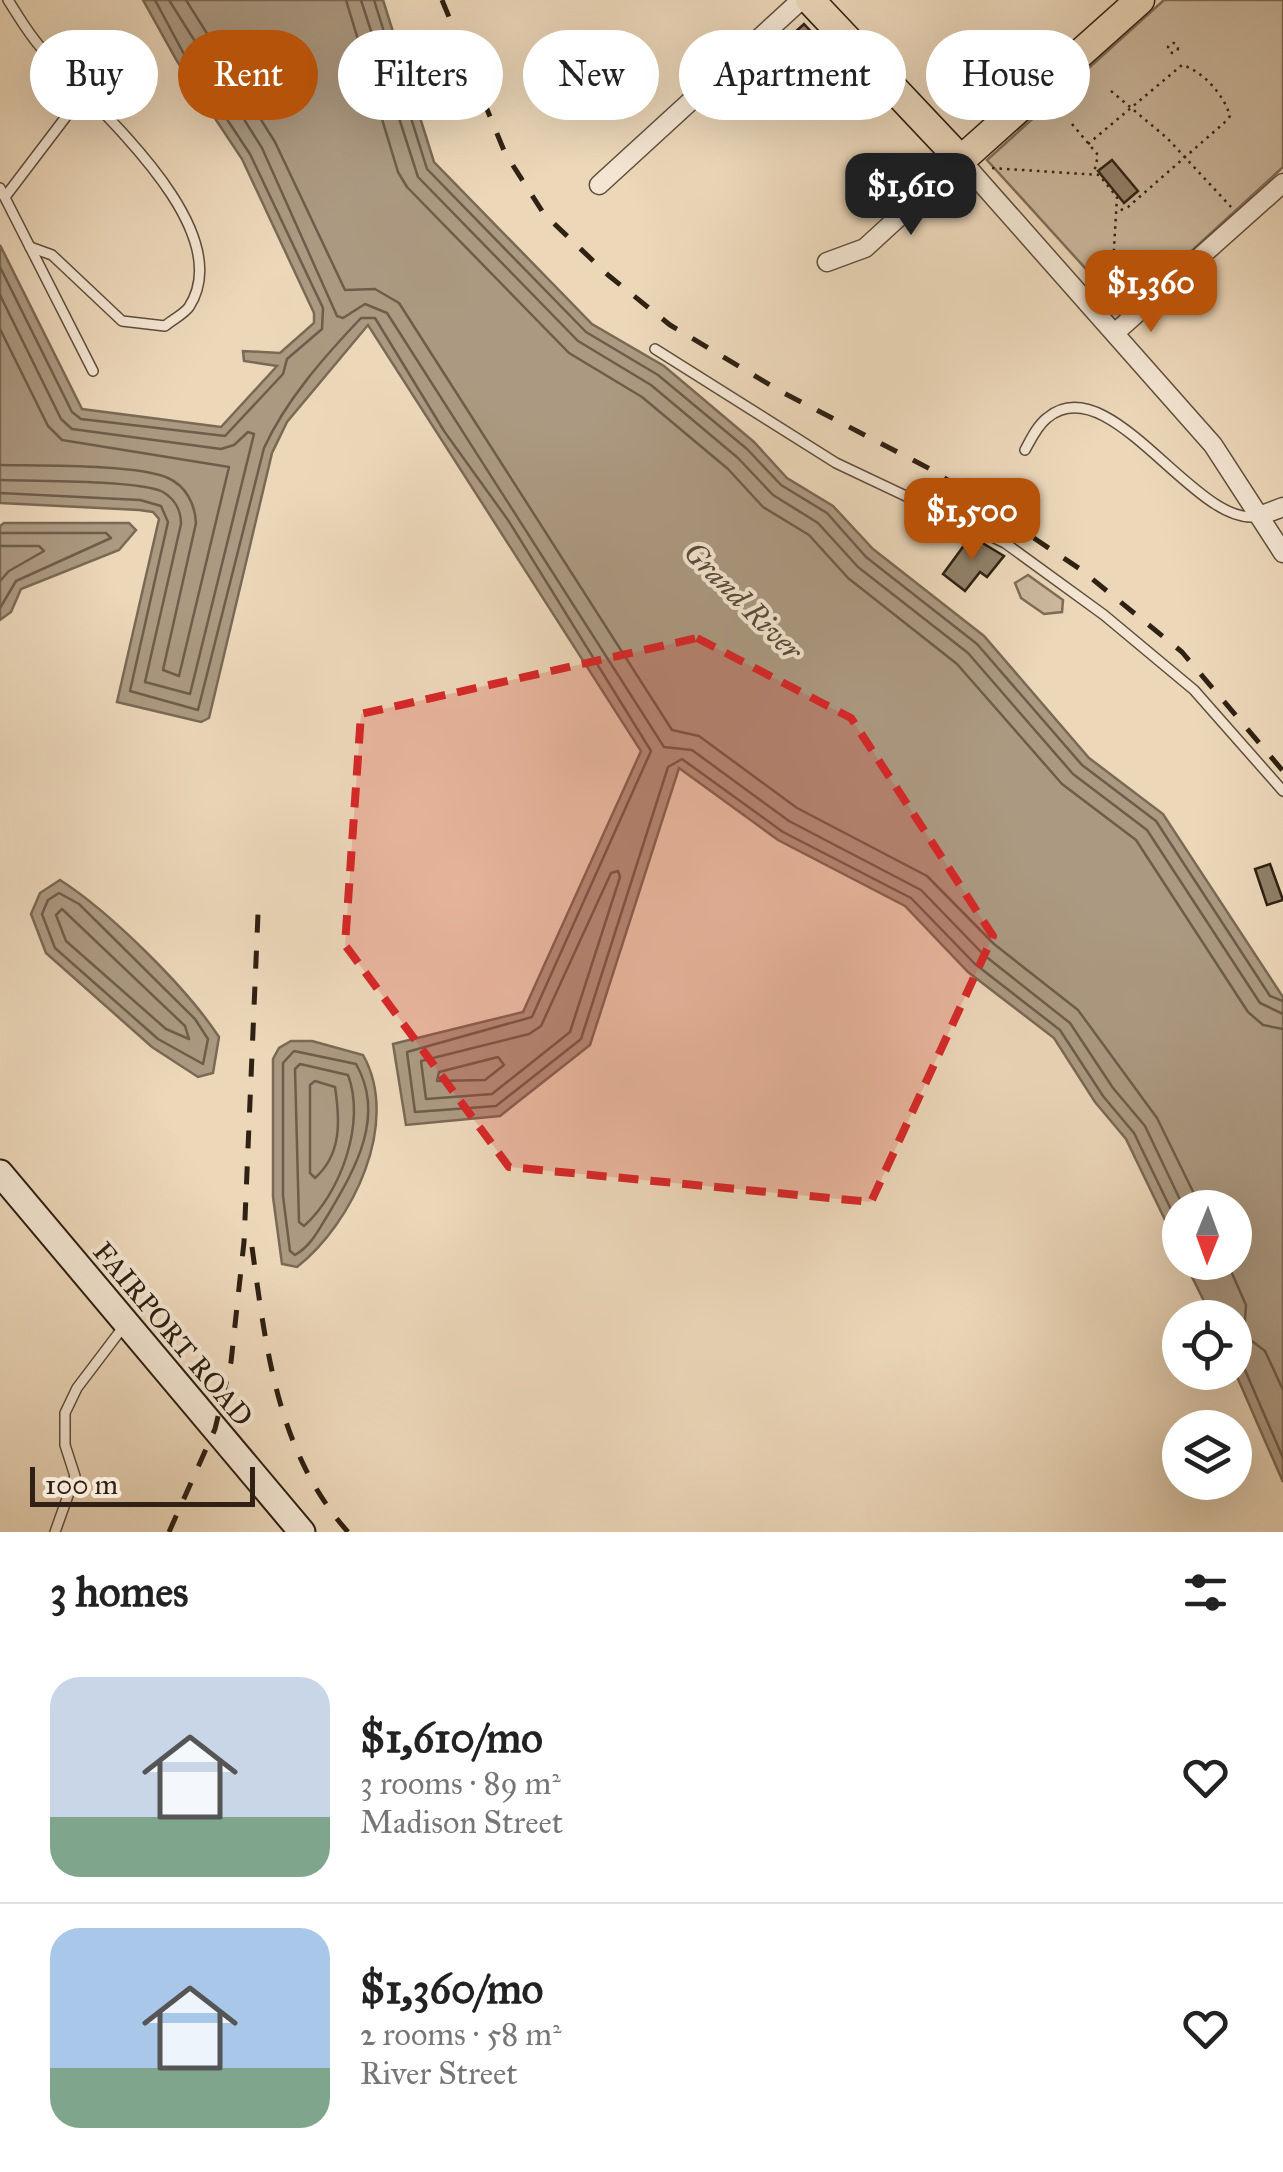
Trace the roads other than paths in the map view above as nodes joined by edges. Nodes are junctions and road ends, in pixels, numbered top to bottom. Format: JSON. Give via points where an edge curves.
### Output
{"nodes":[{"id":1,"x":8,"y":0,"type":"edge"},
{"id":2,"x":801,"y":0,"type":"edge"},
{"id":3,"x":810,"y":0,"type":"edge"},
{"id":4,"x":1140,"y":0,"type":"edge"},
{"id":5,"x":30,"y":32,"type":"edge"},
{"id":6,"x":62,"y":120,"type":"edge"},
{"id":7,"x":108,"y":120,"type":"edge"},
{"id":8,"x":961,"y":160,"type":"junction"},
{"id":9,"x":1283,"y":182,"type":"edge"},
{"id":10,"x":599,"y":185,"type":"dead end"},
{"id":11,"x":3,"y":192,"type":"edge"},
{"id":12,"x":30,"y":247,"type":"junction"},
{"id":13,"x":827,"y":262,"type":"dead end"},
{"id":14,"x":1116,"y":331,"type":"junction"},
{"id":15,"x":655,"y":349,"type":"dead end"},
{"id":16,"x":93,"y":372,"type":"dead end"},
{"id":17,"x":1025,"y":450,"type":"dead end"},
{"id":18,"x":1283,"y":507,"type":"edge"},
{"id":19,"x":1262,"y":515,"type":"junction"},
{"id":20,"x":1283,"y":552,"type":"edge"},
{"id":21,"x":1283,"y":791,"type":"edge"},
{"id":22,"x":0,"y":1173,"type":"edge"},
{"id":23,"x":125,"y":1324,"type":"junction"},
{"id":24,"x":55,"y":1532,"type":"edge"},
{"id":25,"x":302,"y":1532,"type":"edge"}],
"edges":[{"from":1,"to":5,"type":"lane"},
{"from":2,"to":10,"type":"street"},
{"from":3,"to":8,"type":"main road"},
{"from":4,"to":8,"type":"main road"},
{"from":6,"to":11,"type":"lane"},
{"from":7,"to":12,"type":"lane","via":[[172,191],[199,253],[189,308],[165,326],[122,322],[52,256]]},
{"from":8,"to":13,"type":"street","via":[[865,248]]},
{"from":8,"to":14,"type":"street"},
{"from":9,"to":14,"type":"street"},
{"from":11,"to":12,"type":"lane"},
{"from":12,"to":16,"type":"lane"},
{"from":14,"to":19,"type":"street","via":[[1213,445]]},
{"from":15,"to":21,"type":"lane","via":[[836,463],[1005,543],[1194,690]]},
{"from":17,"to":19,"type":"lane","via":[[1056,412],[1094,412],[1219,508],[1243,518]]},
{"from":18,"to":19,"type":"street"},
{"from":19,"to":20,"type":"street"},
{"from":22,"to":23,"type":"street","name":"FAIRPORT ROAD"},
{"from":23,"to":24,"type":"lane","via":[[65,1413],[64,1444],[75,1476]]},
{"from":23,"to":25,"type":"street","name":"FAIRPORT ROAD"}]}
